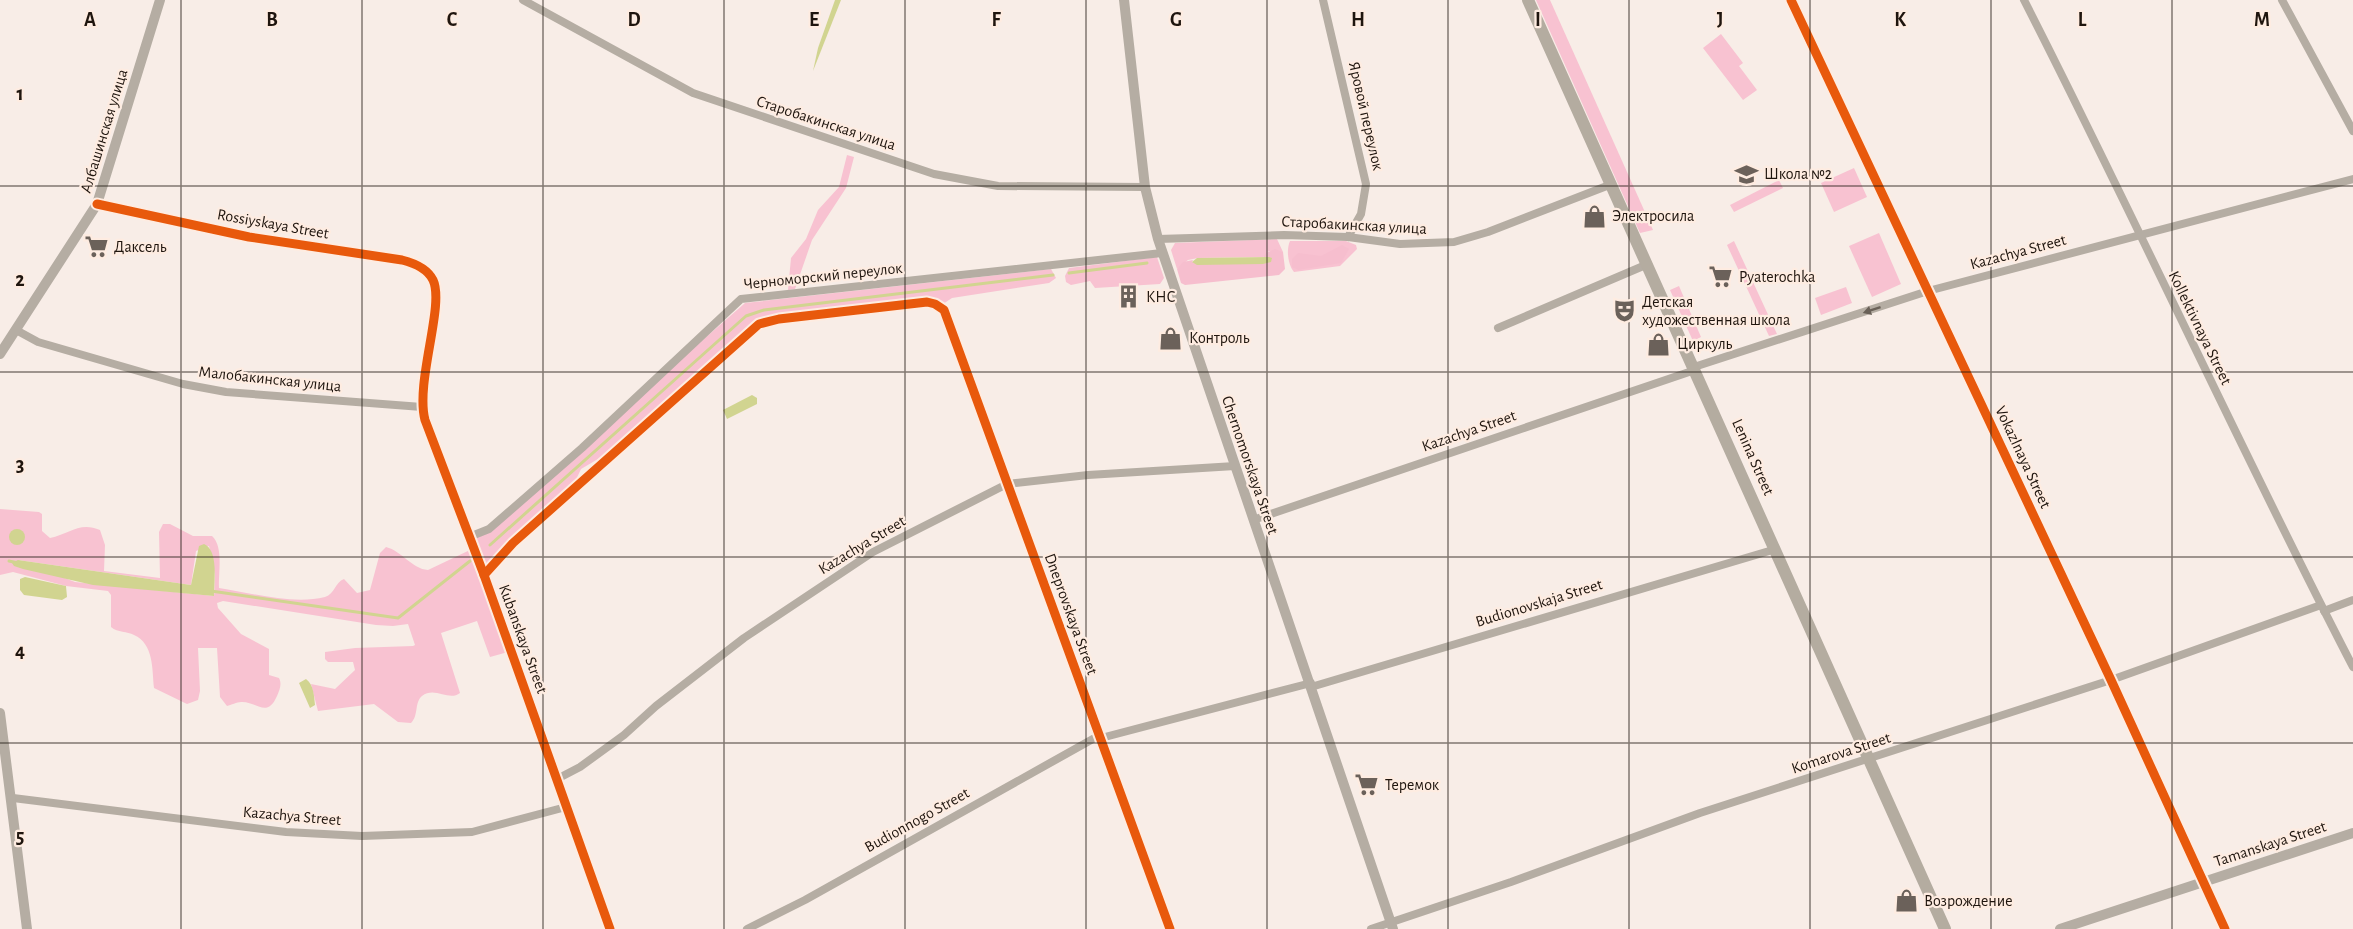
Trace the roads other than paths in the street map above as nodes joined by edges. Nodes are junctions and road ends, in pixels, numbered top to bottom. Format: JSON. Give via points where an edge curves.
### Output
{"nodes":[{"id":1,"x":160,"y":0,"type":"edge"},
{"id":2,"x":523,"y":0,"type":"edge"},
{"id":3,"x":1124,"y":0,"type":"edge"},
{"id":4,"x":1323,"y":0,"type":"edge"},
{"id":5,"x":1528,"y":0,"type":"edge"},
{"id":6,"x":1791,"y":0,"type":"edge"},
{"id":7,"x":2024,"y":0,"type":"edge"},
{"id":8,"x":2282,"y":0,"type":"edge"},
{"id":9,"x":2353,"y":131,"type":"edge"},
{"id":10,"x":2353,"y":179,"type":"edge"},
{"id":11,"x":1612,"y":184,"type":"junction"},
{"id":12,"x":1145,"y":187,"type":"junction"},
{"id":13,"x":97,"y":204,"type":"junction"},
{"id":14,"x":1348,"y":237,"type":"junction"},
{"id":15,"x":2139,"y":237,"type":"junction"},
{"id":16,"x":1158,"y":239,"type":"junction"},
{"id":17,"x":1162,"y":253,"type":"junction"},
{"id":18,"x":1648,"y":264,"type":"junction"},
{"id":19,"x":435,"y":285,"type":"joint"},
{"id":20,"x":1928,"y":291,"type":"junction"},
{"id":21,"x":1498,"y":328,"type":"dead end"},
{"id":22,"x":16,"y":330,"type":"junction"},
{"id":23,"x":0,"y":353,"type":"edge"},
{"id":24,"x":1695,"y":368,"type":"junction"},
{"id":25,"x":422,"y":407,"type":"junction"},
{"id":26,"x":1234,"y":466,"type":"junction"},
{"id":27,"x":1007,"y":484,"type":"junction"},
{"id":28,"x":1253,"y":520,"type":"junction"},
{"id":29,"x":469,"y":537,"type":"junction"},
{"id":30,"x":1776,"y":549,"type":"junction"},
{"id":31,"x":484,"y":575,"type":"junction"},
{"id":32,"x":2353,"y":600,"type":"edge"},
{"id":33,"x":2323,"y":608,"type":"junction"},
{"id":34,"x":2353,"y":667,"type":"edge"},
{"id":35,"x":2111,"y":680,"type":"junction"},
{"id":36,"x":1311,"y":685,"type":"junction"},
{"id":37,"x":0,"y":713,"type":"edge"},
{"id":38,"x":1101,"y":736,"type":"junction"},
{"id":39,"x":3,"y":753,"type":"edge"},
{"id":40,"x":1868,"y":761,"type":"junction"},
{"id":41,"x":557,"y":779,"type":"junction"},
{"id":42,"x":13,"y":798,"type":"junction"},
{"id":43,"x":566,"y":807,"type":"junction"},
{"id":44,"x":2353,"y":833,"type":"edge"},
{"id":45,"x":2204,"y":882,"type":"junction"},
{"id":46,"x":1392,"y":925,"type":"edge"},
{"id":47,"x":27,"y":929,"type":"edge"},
{"id":48,"x":610,"y":929,"type":"edge"},
{"id":49,"x":747,"y":929,"type":"edge"},
{"id":50,"x":1170,"y":929,"type":"edge"},
{"id":51,"x":1371,"y":929,"type":"edge"},
{"id":52,"x":1945,"y":929,"type":"edge"},
{"id":53,"x":2060,"y":929,"type":"edge"},
{"id":54,"x":2225,"y":929,"type":"edge"}],
"edges":[{"from":1,"to":13,"type":"street","name":"Албашинская улица"},
{"from":2,"to":12,"type":"street","name":"Старобакинская улица","via":[[693,93],[934,174],[998,186]]},
{"from":3,"to":12,"type":"street","name":"Chernomorskaya Street"},
{"from":4,"to":14,"type":"street","name":"Яровой переулок","via":[[1366,184],[1361,214]]},
{"from":5,"to":11,"type":"main road","name":"Lenina Street"},
{"from":6,"to":20,"type":"street","name":"Vokazlnaya Street"},
{"from":7,"to":15,"type":"street","name":"Kollektivnaya Street","via":[[2113,175]]},
{"from":8,"to":9,"type":"street"},
{"from":10,"to":15,"type":"street","name":"Kazachya Street"},
{"from":11,"to":14,"type":"street","name":"Старобакинская улица","via":[[1467,239],[1400,244]]},
{"from":11,"to":18,"type":"main road","name":"Lenina Street"},
{"from":12,"to":16,"type":"street","name":"Chernomorskaya Street"},
{"from":13,"to":19,"type":"street","name":"Rossiyskaya Street","via":[[249,237],[402,260],[423,269]]},
{"from":13,"to":22,"type":"street","name":"Албашинская улица"},
{"from":14,"to":16,"type":"street","name":"Старобакинская улица"},
{"from":15,"to":20,"type":"street","name":"Kazachya Street"},
{"from":15,"to":33,"type":"street","name":"Kollektivnaya Street"},
{"from":16,"to":17,"type":"street","name":"Chernomorskaya Street"},
{"from":17,"to":26,"type":"street","name":"Chernomorskaya Street"},
{"from":17,"to":29,"type":"street","name":"Черноморский переулок","via":[[741,299],[582,448],[489,529]]},
{"from":18,"to":21,"type":"street"},
{"from":18,"to":24,"type":"main road","name":"Lenina Street"},
{"from":19,"to":25,"type":"street","name":"Kubanskaya Street"},
{"from":20,"to":24,"type":"street","name":"Kazachya Street","one_way":true},
{"from":20,"to":35,"type":"street","name":"Vokazlnaya Street"},
{"from":22,"to":23,"type":"street","name":"Албашинская улица"},
{"from":22,"to":25,"type":"street","name":"Малобакинская улица","via":[[38,342],[205,388],[273,397]]},
{"from":24,"to":28,"type":"street","name":"Kazachya Street"},
{"from":24,"to":30,"type":"main road","name":"Lenina Street"},
{"from":25,"to":29,"type":"street","name":"Kubanskaya Street"},
{"from":26,"to":27,"type":"street","name":"Kazachya Street"},
{"from":26,"to":28,"type":"street","name":"Chernomorskaya Street"},
{"from":27,"to":31,"type":"street","name":"Dneprovskaya Street","via":[[944,310],[927,302],[779,319],[759,324],[522,535]]},
{"from":27,"to":38,"type":"street","name":"Dneprovskaya Street"},
{"from":27,"to":41,"type":"street","name":"Kazachya Street","via":[[873,552],[744,638],[656,705],[624,735]]},
{"from":28,"to":36,"type":"street","name":"Chernomorskaya Street"},
{"from":29,"to":31,"type":"street","name":"Kubanskaya Street"},
{"from":30,"to":36,"type":"street","name":"Budionovskaja Street"},
{"from":30,"to":40,"type":"main road","name":"Lenina Street"},
{"from":31,"to":41,"type":"street","name":"Kubanskaya Street"},
{"from":32,"to":33,"type":"street","name":"Komarova Street"},
{"from":33,"to":34,"type":"street","name":"Kollektivnaya Street"},
{"from":33,"to":35,"type":"street","name":"Komarova Street"},
{"from":35,"to":40,"type":"street","name":"Komarova Street"},
{"from":35,"to":45,"type":"street","name":"Vokazlnaya Street"},
{"from":36,"to":38,"type":"street","name":"Budionovskaja Street"},
{"from":36,"to":46,"type":"street","name":"Chernomorskaya Street"},
{"from":37,"to":39,"type":"street"},
{"from":38,"to":49,"type":"street","name":"Budionnogo Street"},
{"from":38,"to":50,"type":"street","name":"Dneprovskaya Street"},
{"from":39,"to":42,"type":"street"},
{"from":40,"to":46,"type":"street","name":"Komarova Street","via":[[1700,813]]},
{"from":40,"to":52,"type":"main road","name":"Lenina Street"},
{"from":41,"to":43,"type":"street","name":"Kubanskaya Street"},
{"from":42,"to":43,"type":"street","name":"Kazachya Street","via":[[285,832],[362,836],[472,832]]},
{"from":42,"to":47,"type":"street"},
{"from":43,"to":48,"type":"street","name":"Kubanskaya Street"},
{"from":44,"to":45,"type":"street","name":"Tamanskaya Street"},
{"from":45,"to":53,"type":"street","name":"Tamanskaya Street"},
{"from":45,"to":54,"type":"street","name":"Vokazlnaya Street"},
{"from":46,"to":51,"type":"street","name":"Komarova Street"}]}
